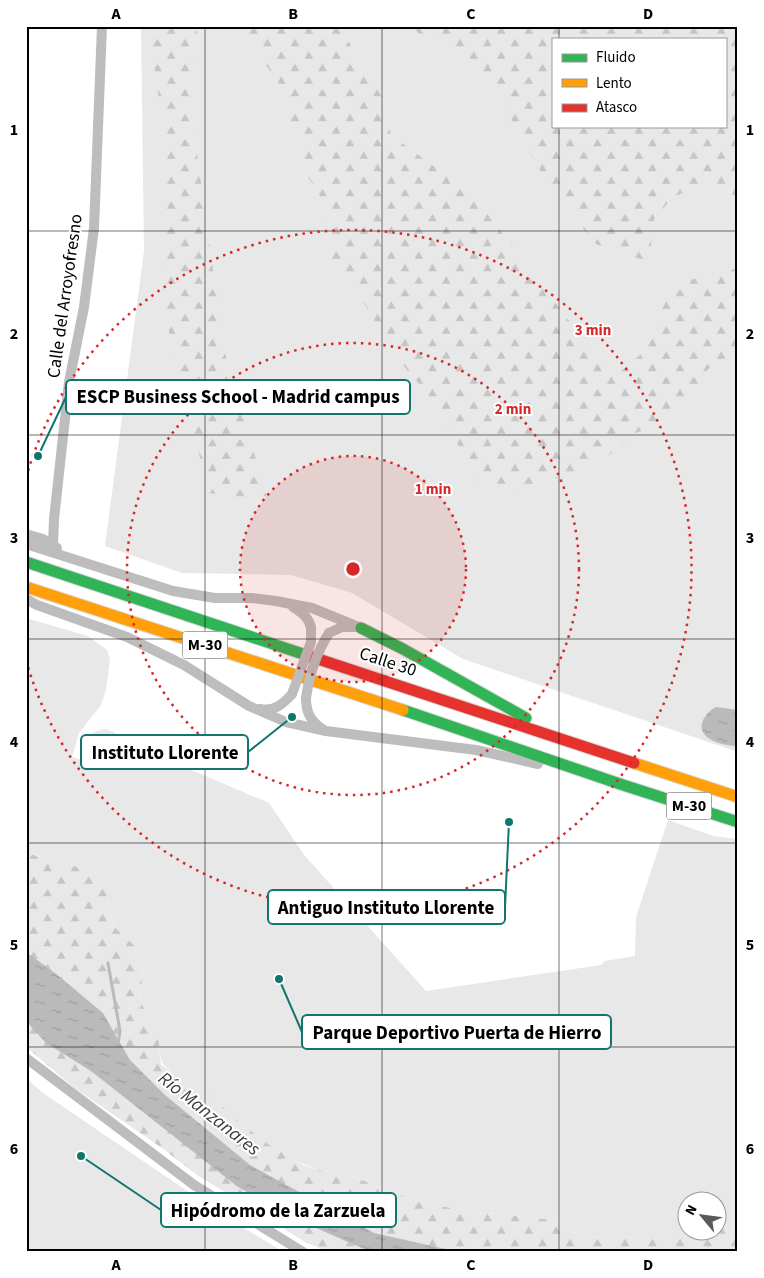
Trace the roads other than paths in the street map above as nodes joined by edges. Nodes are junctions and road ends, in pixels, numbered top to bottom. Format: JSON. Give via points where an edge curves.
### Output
{"nodes":[{"id":1,"x":102,"y":26,"type":"edge"},
{"id":2,"x":54,"y":519,"type":"junction"},
{"id":3,"x":26,"y":534,"type":"edge"},
{"id":4,"x":43,"y":539,"type":"junction"},
{"id":5,"x":26,"y":544,"type":"edge"},
{"id":6,"x":54,"y":545,"type":"junction"},
{"id":7,"x":70,"y":557,"type":"junction"},
{"id":8,"x":26,"y":562,"type":"edge"},
{"id":9,"x":26,"y":587,"type":"edge"},
{"id":10,"x":26,"y":592,"type":"edge"},
{"id":11,"x":48,"y":595,"type":"junction"},
{"id":12,"x":26,"y":599,"type":"edge"},
{"id":13,"x":276,"y":601,"type":"junction"},
{"id":14,"x":361,"y":628,"type":"junction"},
{"id":15,"x":249,"y":706,"type":"junction"},
{"id":16,"x":326,"y":731,"type":"junction"},
{"id":17,"x":538,"y":764,"type":"joint"},
{"id":18,"x":647,"y":768,"type":"junction"},
{"id":19,"x":578,"y":770,"type":"junction"},
{"id":20,"x":738,"y":797,"type":"edge"},
{"id":21,"x":738,"y":822,"type":"edge"},
{"id":22,"x":26,"y":1058,"type":"edge"},
{"id":23,"x":303,"y":1252,"type":"edge"}],
"edges":[{"from":1,"to":2,"type":"street","name":"Calle del Arroyofresno","via":[[94,228],[84,307],[69,382]]},
{"from":2,"to":4,"type":"street","name":"Calle del Arroyofresno"},
{"from":2,"to":6,"type":"street","name":"Calle del Arroyofresno"},
{"from":3,"to":4,"type":"street"},
{"from":4,"to":6,"type":"street"},
{"from":5,"to":7,"type":"street"},
{"from":6,"to":7,"type":"street"},
{"from":7,"to":13,"type":"street","via":[[173,591],[215,598]]},
{"from":8,"to":18,"type":"highway","name":"Calle 30","number":"M-30"},
{"from":9,"to":11,"type":"highway","number":"M-30"},
{"from":10,"to":11,"type":"highway"},
{"from":11,"to":19,"type":"highway","number":"M-30","via":[[468,731]]},
{"from":12,"to":15,"type":"street","via":[[127,638],[184,665]]},
{"from":13,"to":14,"type":"street","via":[[312,608]]},
{"from":13,"to":15,"type":"street","bridge":true,"via":[[305,615],[310,622],[311,642],[292,694],[284,703],[264,710]]},
{"from":14,"to":16,"type":"street","bridge":true,"via":[[342,627],[328,633],[322,645],[308,687],[306,709],[318,726]]},
{"from":14,"to":18,"type":"highway","via":[[526,718],[614,748]]},
{"from":15,"to":16,"type":"street","via":[[286,722]]},
{"from":16,"to":17,"type":"street","via":[[476,750]]},
{"from":17,"to":19,"type":"highway"},
{"from":18,"to":20,"type":"highway","name":"Calle 30","number":"M-30"},
{"from":19,"to":21,"type":"highway","number":"M-30"},
{"from":22,"to":23,"type":"street","via":[[194,1185]]}]}
